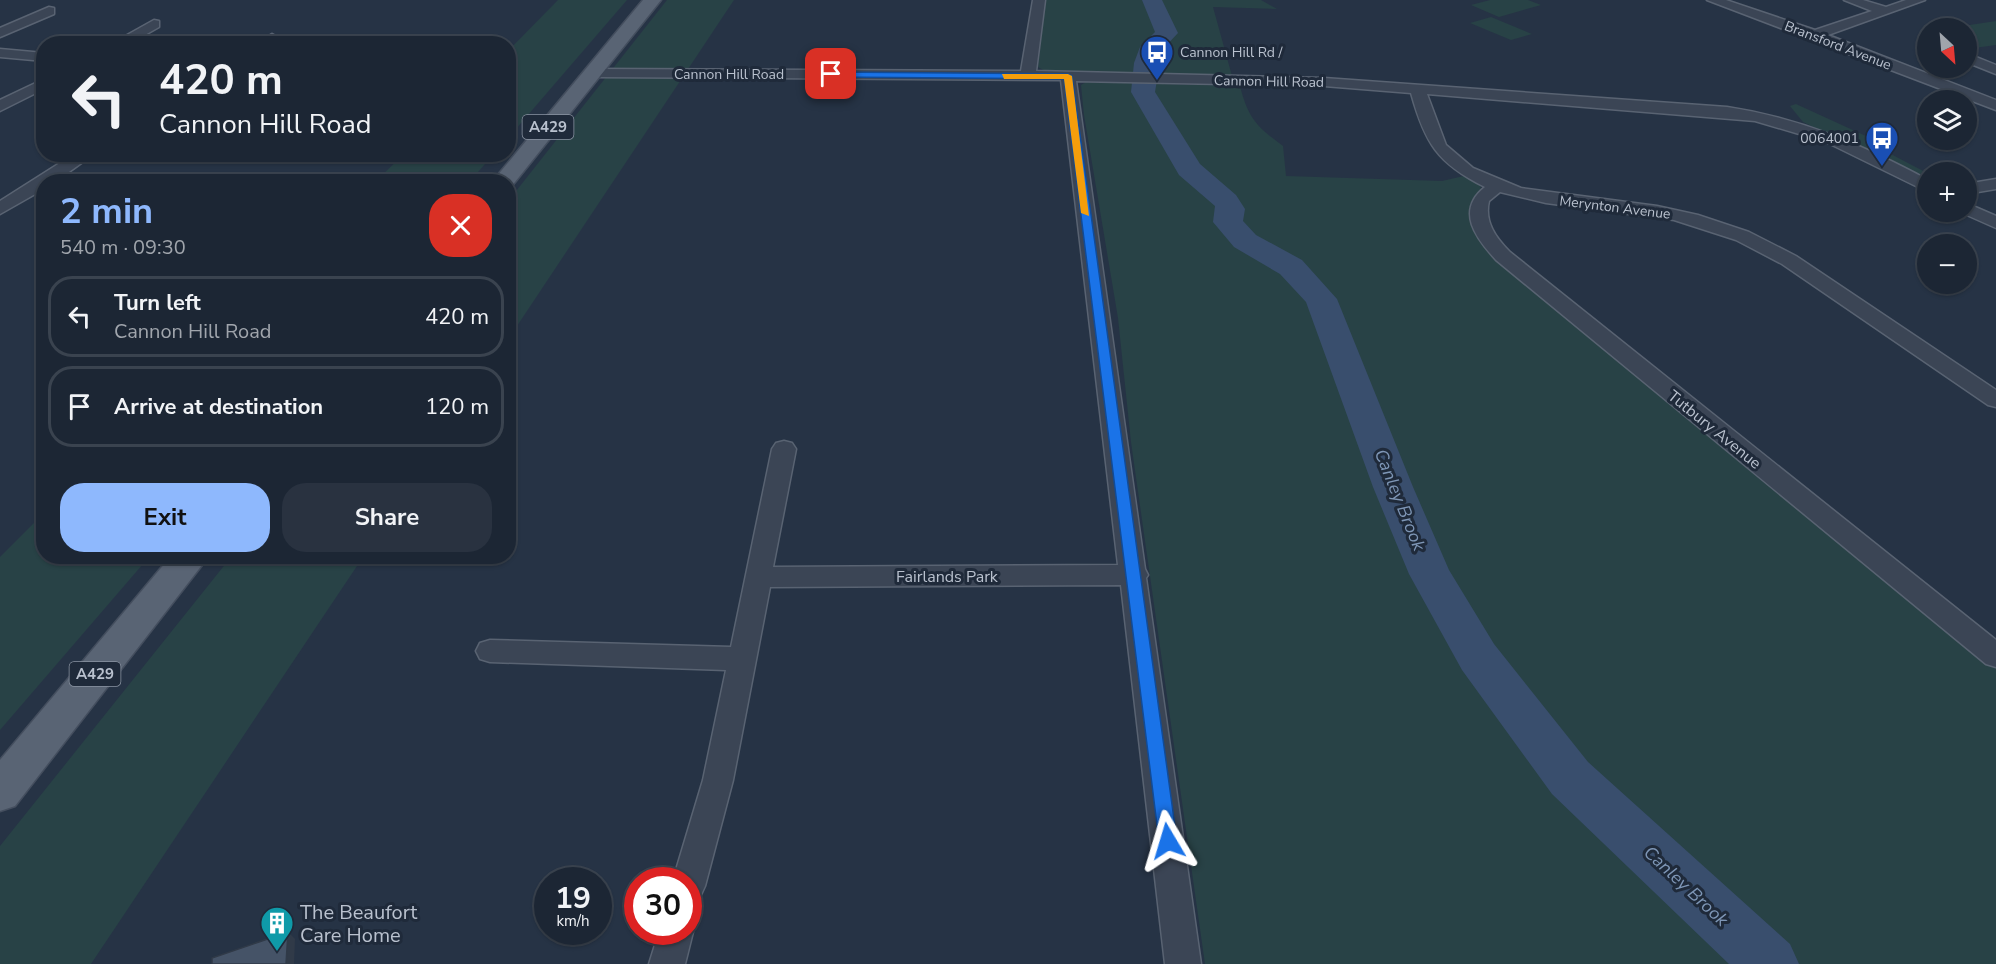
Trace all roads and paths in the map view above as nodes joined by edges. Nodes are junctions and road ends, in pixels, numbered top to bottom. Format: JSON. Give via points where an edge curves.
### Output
{"nodes":[{"id":1,"x":652,"y":0,"type":"edge"},
{"id":2,"x":1039,"y":0,"type":"edge"},
{"id":3,"x":1713,"y":0,"type":"edge"},
{"id":4,"x":1850,"y":0,"type":"edge"},
{"id":5,"x":1919,"y":0,"type":"edge"},
{"id":6,"x":48,"y":11,"type":"dead end"},
{"id":7,"x":1885,"y":11,"type":"junction"},
{"id":8,"x":154,"y":24,"type":"dead end"},
{"id":9,"x":0,"y":33,"type":"edge"},
{"id":10,"x":1815,"y":35,"type":"junction"},
{"id":11,"x":132,"y":36,"type":"edge"},
{"id":12,"x":0,"y":52,"type":"edge"},
{"id":13,"x":36,"y":56,"type":"edge"},
{"id":14,"x":1977,"y":60,"type":"edge"},
{"id":15,"x":1996,"y":70,"type":"edge"},
{"id":16,"x":593,"y":73,"type":"junction"},
{"id":17,"x":1028,"y":76,"type":"junction"},
{"id":18,"x":1068,"y":76,"type":"junction"},
{"id":19,"x":36,"y":87,"type":"edge"},
{"id":20,"x":1417,"y":87,"type":"junction"},
{"id":21,"x":1996,"y":105,"type":"edge"},
{"id":22,"x":0,"y":106,"type":"edge"},
{"id":23,"x":73,"y":162,"type":"edge"},
{"id":24,"x":55,"y":174,"type":"edge"},
{"id":25,"x":510,"y":174,"type":"edge"},
{"id":26,"x":1917,"y":181,"type":"edge"},
{"id":27,"x":1996,"y":184,"type":"edge"},
{"id":28,"x":1498,"y":185,"type":"junction"},
{"id":29,"x":36,"y":186,"type":"edge"},
{"id":30,"x":1977,"y":187,"type":"edge"},
{"id":31,"x":0,"y":209,"type":"edge"},
{"id":32,"x":1977,"y":214,"type":"edge"},
{"id":33,"x":1996,"y":223,"type":"edge"},
{"id":34,"x":1996,"y":400,"type":"edge"},
{"id":35,"x":784,"y":449,"type":"dead end"},
{"id":36,"x":185,"y":564,"type":"edge"},
{"id":37,"x":1135,"y":575,"type":"junction"},
{"id":38,"x":759,"y":578,"type":"junction"},
{"id":39,"x":490,"y":652,"type":"dead end"},
{"id":40,"x":1996,"y":656,"type":"edge"},
{"id":41,"x":742,"y":659,"type":"junction"},
{"id":42,"x":0,"y":792,"type":"edge"},
{"id":43,"x":693,"y":867,"type":"edge"},
{"id":44,"x":672,"y":945,"type":"edge"},
{"id":45,"x":667,"y":964,"type":"edge"},
{"id":46,"x":1183,"y":964,"type":"edge"}],
"edges":[{"from":1,"to":16,"type":"main road","number":"A429"},
{"from":2,"to":17,"type":"street"},
{"from":3,"to":10,"type":"street","name":"Bransford Avenue"},
{"from":4,"to":7,"type":"street"},
{"from":5,"to":7,"type":"street"},
{"from":6,"to":9,"type":"street"},
{"from":7,"to":10,"type":"street"},
{"from":8,"to":11,"type":"street"},
{"from":10,"to":21,"type":"street","name":"Bransford Avenue"},
{"from":12,"to":13,"type":"street"},
{"from":14,"to":15,"type":"street"},
{"from":16,"to":17,"type":"street","name":"Cannon Hill Road"},
{"from":16,"to":25,"type":"main road","number":"A429"},
{"from":17,"to":18,"type":"street","name":"Cannon Hill Road"},
{"from":18,"to":20,"type":"street","name":"Cannon Hill Road"},
{"from":18,"to":37,"type":"street"},
{"from":19,"to":22,"type":"street"},
{"from":20,"to":26,"type":"street","name":"Cannon Hill Road","via":[[1778,119],[1838,141]]},
{"from":20,"to":28,"type":"street","name":"Merynton Avenue","via":[[1434,139],[1444,153]]},
{"from":23,"to":24,"type":"street"},
{"from":27,"to":30,"type":"street"},
{"from":28,"to":34,"type":"street","name":"Merynton Avenue","via":[[1550,199],[1680,216],[1755,242],[1789,260]]},
{"from":28,"to":40,"type":"street","name":"Tutbury Avenue","via":[[1481,199],[1479,220],[1487,239],[1503,256]]},
{"from":29,"to":31,"type":"street"},
{"from":32,"to":33,"type":"street"},
{"from":35,"to":38,"type":"street"},
{"from":36,"to":42,"type":"main road","number":"A429"},
{"from":37,"to":38,"type":"street","name":"Fairlands Park"},
{"from":37,"to":46,"type":"street"},
{"from":38,"to":41,"type":"street"},
{"from":39,"to":41,"type":"street"},
{"from":41,"to":43,"type":"street","via":[[718,780]]},
{"from":44,"to":45,"type":"street"}]}
